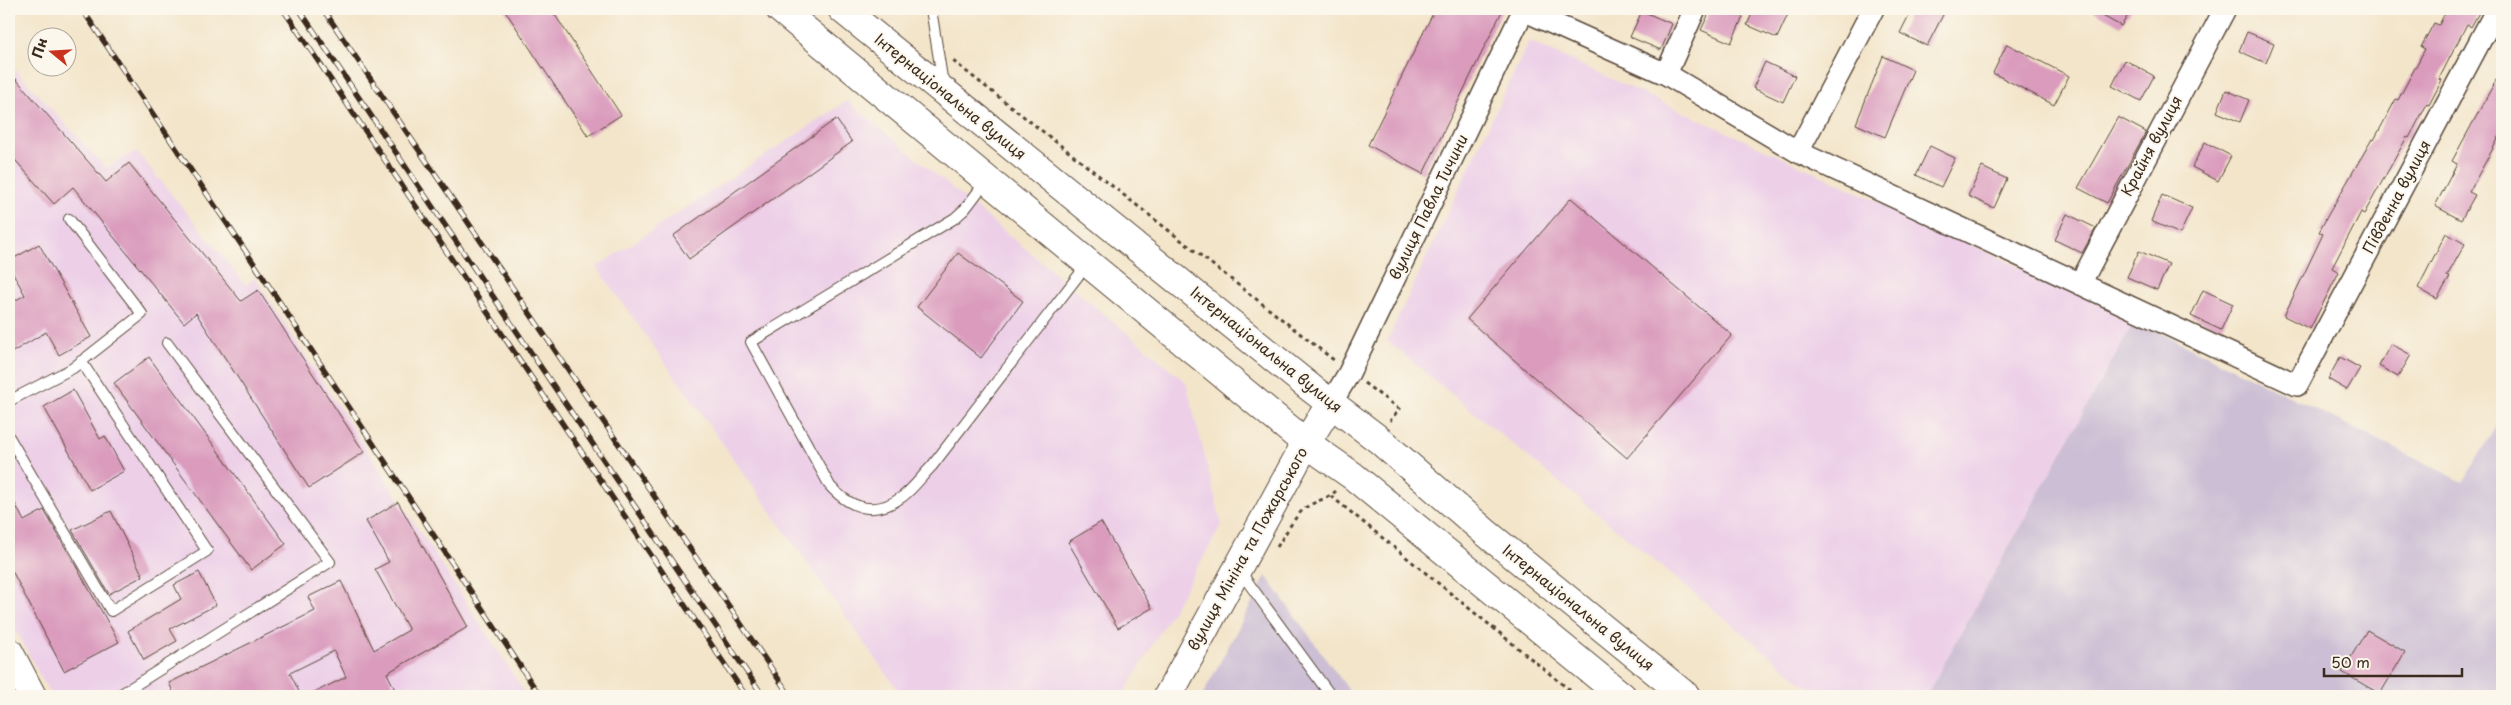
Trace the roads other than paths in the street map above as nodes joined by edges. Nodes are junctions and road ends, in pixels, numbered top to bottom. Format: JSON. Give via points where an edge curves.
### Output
{"nodes":[{"id":1,"x":780,"y":9,"type":"edge"},
{"id":2,"x":842,"y":9,"type":"edge"},
{"id":3,"x":931,"y":9,"type":"edge"},
{"id":4,"x":1524,"y":9,"type":"edge"},
{"id":5,"x":1695,"y":9,"type":"edge"},
{"id":6,"x":1873,"y":9,"type":"edge"},
{"id":7,"x":2225,"y":9,"type":"edge"},
{"id":8,"x":2497,"y":9,"type":"edge"},
{"id":9,"x":1666,"y":74,"type":"junction"},
{"id":10,"x":944,"y":92,"type":"junction"},
{"id":11,"x":1798,"y":152,"type":"junction"},
{"id":12,"x":987,"y":179,"type":"junction"},
{"id":13,"x":69,"y":218,"type":"dead end"},
{"id":14,"x":1088,"y":263,"type":"junction"},
{"id":15,"x":2080,"y":284,"type":"junction"},
{"id":16,"x":167,"y":343,"type":"dead end"},
{"id":17,"x":81,"y":361,"type":"junction"},
{"id":18,"x":9,"y":401,"type":"edge"},
{"id":19,"x":1331,"y":404,"type":"junction"},
{"id":20,"x":9,"y":437,"type":"edge"},
{"id":21,"x":1306,"y":443,"type":"junction"},
{"id":22,"x":1239,"y":569,"type":"junction"},
{"id":23,"x":9,"y":652,"type":"edge"},
{"id":24,"x":32,"y":696,"type":"edge"},
{"id":25,"x":118,"y":696,"type":"edge"},
{"id":26,"x":1168,"y":696,"type":"edge"},
{"id":27,"x":1331,"y":696,"type":"edge"},
{"id":28,"x":1622,"y":696,"type":"edge"},
{"id":29,"x":1686,"y":696,"type":"edge"}],
"edges":[{"from":1,"to":12,"type":"main road"},
{"from":2,"to":10,"type":"main road","name":"Інтернаціональна вулиця"},
{"from":3,"to":10,"type":"lane"},
{"from":4,"to":9,"type":"street"},
{"from":4,"to":19,"type":"street","name":"вулиця Павла Тичини","via":[[1349,373]]},
{"from":5,"to":9,"type":"street"},
{"from":6,"to":11,"type":"street"},
{"from":7,"to":15,"type":"street","name":"Крайня вулиця"},
{"from":8,"to":15,"type":"street","name":"Південна вулиця","via":[[2297,385]]},
{"from":9,"to":11,"type":"street"},
{"from":10,"to":19,"type":"main road","name":"Інтернаціональна вулиця"},
{"from":11,"to":15,"type":"street"},
{"from":12,"to":14,"type":"main road"},
{"from":12,"to":14,"type":"lane","via":[[955,218],[751,342],[830,486],[839,496],[864,508],[887,505],[902,497],[932,466]]},
{"from":13,"to":17,"type":"lane","via":[[142,314]]},
{"from":14,"to":21,"type":"main road"},
{"from":16,"to":25,"type":"lane","via":[[330,562]]},
{"from":17,"to":18,"type":"lane"},
{"from":17,"to":20,"type":"lane","via":[[207,551],[111,611]]},
{"from":19,"to":21,"type":"main road","name":"вулиця Мініна та Пожарського"},
{"from":19,"to":29,"type":"main road","name":"Інтернаціональна вулиця","via":[[1378,439],[1485,532]]},
{"from":21,"to":22,"type":"main road","name":"вулиця Мініна та Пожарського"},
{"from":21,"to":28,"type":"main road","via":[[1353,476]]},
{"from":22,"to":26,"type":"main road","name":"вулиця Мініна та Пожарського"},
{"from":22,"to":27,"type":"lane"},
{"from":23,"to":24,"type":"main road"}]}
